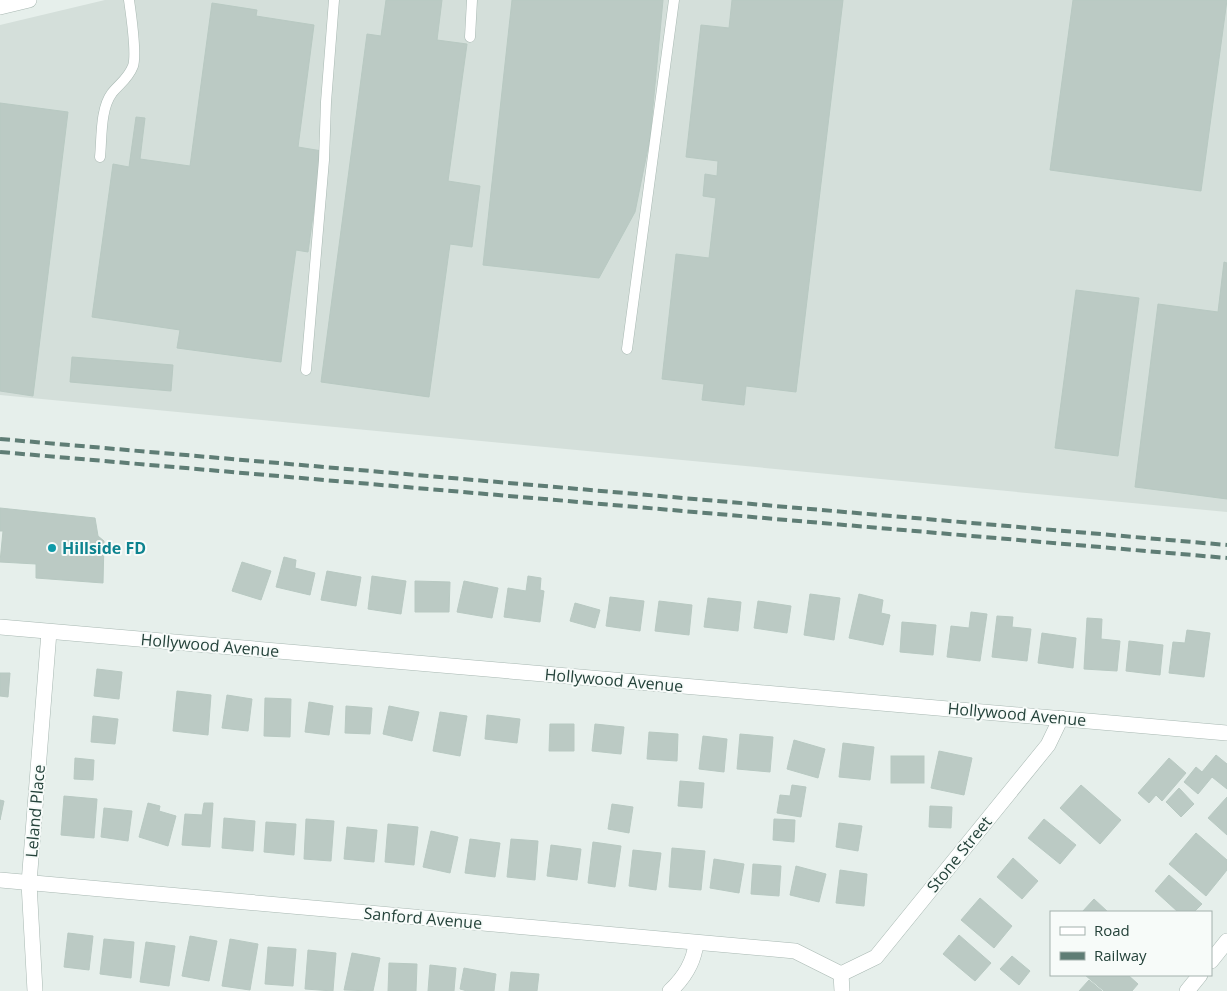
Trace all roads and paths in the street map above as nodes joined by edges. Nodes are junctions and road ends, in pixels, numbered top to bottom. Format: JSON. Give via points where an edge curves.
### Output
{"nodes":[{"id":1,"x":29,"y":0,"type":"edge"},
{"id":2,"x":130,"y":0,"type":"edge"},
{"id":3,"x":334,"y":0,"type":"edge"},
{"id":4,"x":472,"y":0,"type":"edge"},
{"id":5,"x":674,"y":0,"type":"edge"},
{"id":6,"x":0,"y":7,"type":"edge"},
{"id":7,"x":470,"y":37,"type":"dead end"},
{"id":8,"x":100,"y":157,"type":"dead end"},
{"id":9,"x":627,"y":349,"type":"dead end"},
{"id":10,"x":306,"y":370,"type":"dead end"},
{"id":11,"x":0,"y":627,"type":"edge"},
{"id":12,"x":49,"y":632,"type":"junction"},
{"id":13,"x":1061,"y":718,"type":"junction"},
{"id":14,"x":1227,"y":733,"type":"edge"},
{"id":15,"x":0,"y":880,"type":"edge"},
{"id":16,"x":29,"y":883,"type":"junction"},
{"id":17,"x":1227,"y":941,"type":"edge"},
{"id":18,"x":696,"y":943,"type":"junction"},
{"id":19,"x":1212,"y":960,"type":"edge"},
{"id":20,"x":841,"y":974,"type":"junction"},
{"id":21,"x":1199,"y":976,"type":"edge"},
{"id":22,"x":35,"y":991,"type":"edge"},
{"id":23,"x":670,"y":991,"type":"edge"},
{"id":24,"x":842,"y":991,"type":"edge"},
{"id":25,"x":1187,"y":991,"type":"edge"}],
"edges":[{"from":1,"to":6,"type":"street"},
{"from":2,"to":8,"type":"lane","via":[[133,64],[104,111]]},
{"from":3,"to":10,"type":"lane"},
{"from":4,"to":7,"type":"lane"},
{"from":5,"to":9,"type":"lane"},
{"from":11,"to":12,"type":"street","name":"Hollywood Avenue"},
{"from":12,"to":13,"type":"street","name":"Hollywood Avenue"},
{"from":12,"to":16,"type":"street","name":"Leland Place"},
{"from":13,"to":14,"type":"street","name":"Hollywood Avenue"},
{"from":13,"to":20,"type":"street","name":"Stone Street","via":[[1048,745],[876,957]]},
{"from":15,"to":16,"type":"street","name":"Sanford Avenue"},
{"from":16,"to":18,"type":"street","name":"Sanford Avenue"},
{"from":16,"to":22,"type":"street","name":"Leland Place"},
{"from":17,"to":19,"type":"street"},
{"from":18,"to":20,"type":"street","name":"Sanford Avenue","via":[[795,951]]},
{"from":18,"to":23,"type":"street","via":[[692,962]]},
{"from":20,"to":24,"type":"street"},
{"from":21,"to":25,"type":"street"}]}
